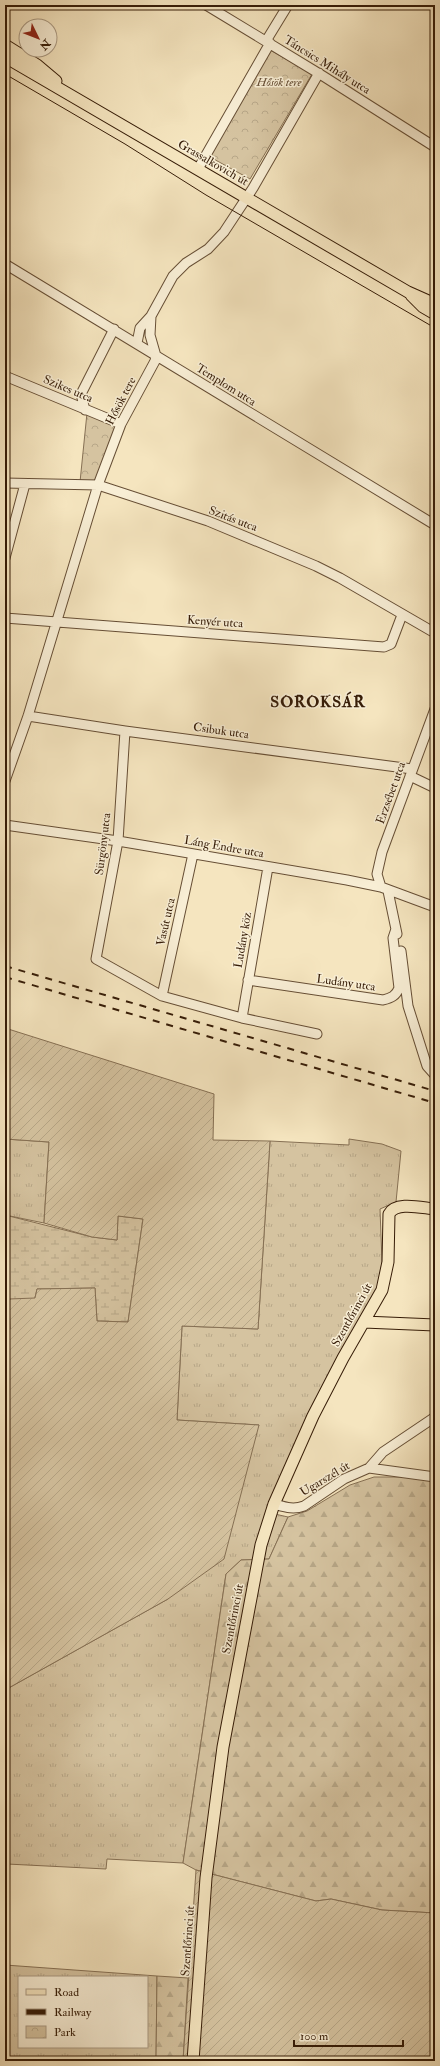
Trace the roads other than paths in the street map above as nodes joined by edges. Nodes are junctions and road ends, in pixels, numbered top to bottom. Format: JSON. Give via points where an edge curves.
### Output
{"nodes":[{"id":1,"x":206,"y":5,"type":"edge"},
{"id":2,"x":288,"y":5,"type":"edge"},
{"id":3,"x":268,"y":42,"type":"junction"},
{"id":4,"x":5,"y":45,"type":"edge"},
{"id":5,"x":5,"y":57,"type":"edge"},
{"id":6,"x":5,"y":65,"type":"edge"},
{"id":7,"x":319,"y":73,"type":"junction"},
{"id":8,"x":74,"y":97,"type":"junction"},
{"id":9,"x":435,"y":147,"type":"edge"},
{"id":10,"x":198,"y":169,"type":"junction"},
{"id":11,"x":246,"y":197,"type":"junction"},
{"id":12,"x":5,"y":264,"type":"edge"},
{"id":13,"x":408,"y":292,"type":"junction"},
{"id":14,"x":435,"y":304,"type":"edge"},
{"id":15,"x":435,"y":314,"type":"edge"},
{"id":16,"x":151,"y":316,"type":"junction"},
{"id":17,"x":114,"y":329,"type":"junction"},
{"id":18,"x":137,"y":343,"type":"junction"},
{"id":19,"x":156,"y":356,"type":"junction"},
{"id":20,"x":5,"y":376,"type":"edge"},
{"id":21,"x":85,"y":410,"type":"junction"},
{"id":22,"x":121,"y":424,"type":"junction"},
{"id":23,"x":5,"y":483,"type":"edge"},
{"id":24,"x":25,"y":484,"type":"junction"},
{"id":25,"x":98,"y":485,"type":"junction"},
{"id":26,"x":435,"y":525,"type":"edge"},
{"id":27,"x":5,"y":558,"type":"edge"},
{"id":28,"x":402,"y":615,"type":"junction"},
{"id":29,"x":5,"y":618,"type":"edge"},
{"id":30,"x":56,"y":622,"type":"junction"},
{"id":31,"x":435,"y":633,"type":"edge"},
{"id":32,"x":435,"y":709,"type":"edge"},
{"id":33,"x":28,"y":716,"type":"junction"},
{"id":34,"x":125,"y":730,"type":"junction"},
{"id":35,"x":7,"y":770,"type":"edge"},
{"id":36,"x":411,"y":772,"type":"junction"},
{"id":37,"x":5,"y":781,"type":"edge"},
{"id":38,"x":435,"y":788,"type":"edge"},
{"id":39,"x":5,"y":825,"type":"edge"},
{"id":40,"x":118,"y":841,"type":"junction"},
{"id":41,"x":193,"y":854,"type":"junction"},
{"id":42,"x":268,"y":867,"type":"junction"},
{"id":43,"x":384,"y":889,"type":"junction"},
{"id":44,"x":435,"y":907,"type":"edge"},
{"id":45,"x":396,"y":929,"type":"junction"},
{"id":46,"x":248,"y":980,"type":"junction"},
{"id":47,"x":162,"y":996,"type":"junction"},
{"id":48,"x":242,"y":1018,"type":"junction"},
{"id":49,"x":317,"y":1034,"type":"dead end"},
{"id":50,"x":435,"y":1075,"type":"edge"},
{"id":51,"x":435,"y":1209,"type":"edge"},
{"id":52,"x":364,"y":1322,"type":"junction"},
{"id":53,"x":435,"y":1325,"type":"edge"},
{"id":54,"x":435,"y":1417,"type":"edge"},
{"id":55,"x":369,"y":1468,"type":"junction"},
{"id":56,"x":435,"y":1476,"type":"edge"},
{"id":57,"x":274,"y":1504,"type":"junction"},
{"id":58,"x":193,"y":2061,"type":"edge"}],
"edges":[{"from":1,"to":3,"type":"street","name":"Táncsics Mihály utca"},
{"from":2,"to":3,"type":"street"},
{"from":3,"to":7,"type":"street","name":"Táncsics Mihály utca"},
{"from":3,"to":10,"type":"street"},
{"from":4,"to":8,"type":"main road","via":[[37,65]]},
{"from":5,"to":8,"type":"main road","name":"Grassalkovich út"},
{"from":6,"to":8,"type":"main road"},
{"from":7,"to":9,"type":"street","name":"Táncsics Mihály utca"},
{"from":7,"to":11,"type":"street"},
{"from":8,"to":10,"type":"main road","name":"Grassalkovich út"},
{"from":10,"to":11,"type":"main road","name":"Grassalkovich út"},
{"from":11,"to":13,"type":"main road","name":"Grassalkovich út"},
{"from":11,"to":16,"type":"street","via":[[216,242],[186,263],[173,276]]},
{"from":12,"to":17,"type":"street","name":"Templom utca"},
{"from":13,"to":14,"type":"main road","name":"Grassalkovich út"},
{"from":13,"to":15,"type":"main road","name":"Grassalkovich út","via":[[423,307]]},
{"from":16,"to":18,"type":"street","via":[[140,328]]},
{"from":16,"to":19,"type":"street","via":[[150,335]]},
{"from":17,"to":18,"type":"street","name":"Templom utca"},
{"from":17,"to":21,"type":"street","via":[[80,394]]},
{"from":18,"to":19,"type":"street","name":"Templom utca"},
{"from":19,"to":22,"type":"street","name":"Hősök tere"},
{"from":19,"to":26,"type":"street","name":"Templom utca"},
{"from":20,"to":21,"type":"street","name":"Szikes utca"},
{"from":21,"to":22,"type":"street","name":"Szikes utca"},
{"from":22,"to":25,"type":"street","name":"Hősök tere"},
{"from":23,"to":24,"type":"street","name":"Szitás utca"},
{"from":24,"to":25,"type":"street","name":"Szitás utca"},
{"from":24,"to":27,"type":"street"},
{"from":25,"to":28,"type":"street","name":"Szitás utca","via":[[208,521],[301,559],[340,578]]},
{"from":25,"to":30,"type":"street","name":"Hősök tere"},
{"from":28,"to":30,"type":"street","name":"Kenyér utca","via":[[391,644],[384,648]]},
{"from":28,"to":31,"type":"street","name":"Szitás utca"},
{"from":29,"to":30,"type":"street","name":"Kenyér utca"},
{"from":30,"to":33,"type":"street","name":"Hősök tere"},
{"from":32,"to":36,"type":"street","name":"Erzsébet utca"},
{"from":33,"to":34,"type":"street","name":"Csibuk utca"},
{"from":33,"to":35,"type":"street","name":"Hősök tere"},
{"from":34,"to":36,"type":"street","name":"Csibuk utca"},
{"from":34,"to":40,"type":"street","name":"Sürgöny utca"},
{"from":35,"to":37,"type":"street","name":"Hősök tere"},
{"from":36,"to":38,"type":"street","name":"Csibuk utca"},
{"from":36,"to":43,"type":"street","name":"Erzsébet utca","via":[[382,852],[377,874]]},
{"from":39,"to":40,"type":"street","name":"Láng Endre utca"},
{"from":40,"to":41,"type":"street","name":"Láng Endre utca"},
{"from":40,"to":47,"type":"street","name":"Sürgöny utca","via":[[96,959]]},
{"from":41,"to":42,"type":"street","name":"Láng Endre utca"},
{"from":41,"to":47,"type":"street","name":"Vasút utca"},
{"from":42,"to":43,"type":"street","name":"Láng Endre utca"},
{"from":42,"to":46,"type":"street","name":"Ludány köz"},
{"from":43,"to":44,"type":"street","name":"Láng Endre utca"},
{"from":43,"to":45,"type":"street","name":"Erzsébet utca"},
{"from":45,"to":46,"type":"street","name":"Ludány utca","via":[[393,938],[399,988],[396,995],[390,998],[383,1000]]},
{"from":45,"to":50,"type":"street","name":"Erzsébet utca","via":[[408,1006],[428,1066]]},
{"from":46,"to":48,"type":"street","name":"Ludány köz"},
{"from":47,"to":48,"type":"street"},
{"from":48,"to":49,"type":"street"},
{"from":51,"to":52,"type":"main road","name":"Szentlőrinci út","via":[[398,1206],[392,1209],[389,1214],[386,1275],[382,1290]]},
{"from":52,"to":53,"type":"main road"},
{"from":52,"to":57,"type":"main road","name":"Szentlőrinci út","via":[[312,1416]]},
{"from":54,"to":55,"type":"street","via":[[383,1452]]},
{"from":55,"to":56,"type":"street","name":"Ugarszél út"},
{"from":55,"to":57,"type":"street","name":"Ugarszél út","via":[[344,1479],[304,1506],[288,1508]]},
{"from":57,"to":58,"type":"main road","name":"Szentlőrinci út","via":[[260,1553],[223,1747],[206,1878]]}]}
